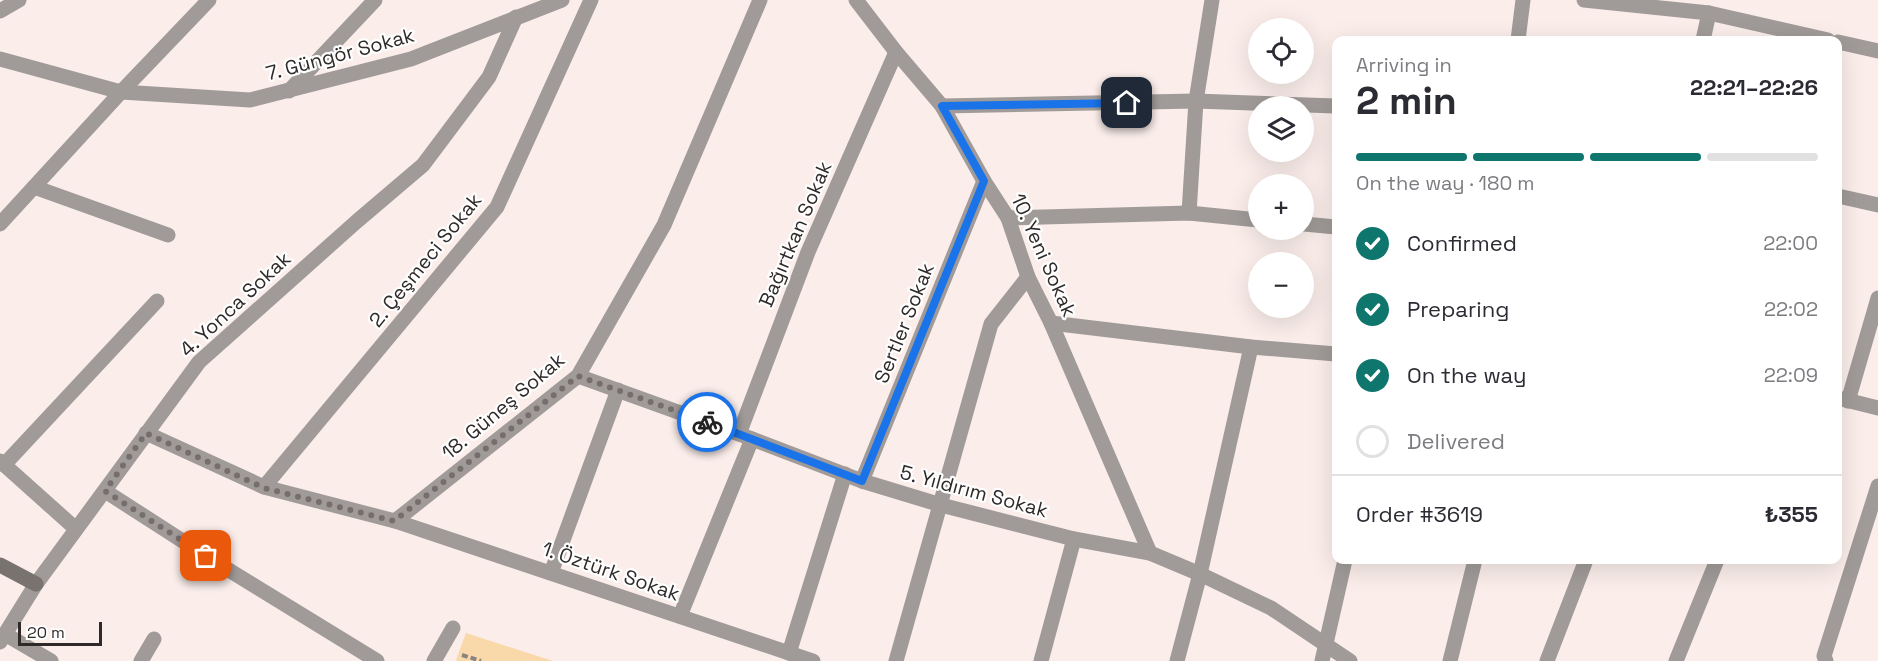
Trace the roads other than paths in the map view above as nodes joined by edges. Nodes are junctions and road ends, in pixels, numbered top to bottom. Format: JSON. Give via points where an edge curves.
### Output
{"nodes":[{"id":1,"x":19,"y":0,"type":"edge"},
{"id":2,"x":209,"y":0,"type":"edge"},
{"id":3,"x":375,"y":0,"type":"edge"},
{"id":4,"x":562,"y":0,"type":"edge"},
{"id":5,"x":591,"y":0,"type":"edge"},
{"id":6,"x":760,"y":0,"type":"edge"},
{"id":7,"x":856,"y":0,"type":"edge"},
{"id":8,"x":1212,"y":0,"type":"edge"},
{"id":9,"x":1523,"y":0,"type":"edge"},
{"id":10,"x":1584,"y":0,"type":"edge"},
{"id":11,"x":0,"y":10,"type":"edge"},
{"id":12,"x":1709,"y":13,"type":"junction"},
{"id":13,"x":516,"y":16,"type":"junction"},
{"id":14,"x":1518,"y":36,"type":"edge"},
{"id":15,"x":1704,"y":36,"type":"edge"},
{"id":16,"x":1810,"y":36,"type":"edge"},
{"id":17,"x":1842,"y":43,"type":"edge"},
{"id":18,"x":1878,"y":51,"type":"edge"},
{"id":19,"x":896,"y":52,"type":"junction"},
{"id":20,"x":0,"y":59,"type":"edge"},
{"id":21,"x":289,"y":91,"type":"junction"},
{"id":22,"x":121,"y":92,"type":"junction"},
{"id":23,"x":1196,"y":101,"type":"junction"},
{"id":24,"x":942,"y":106,"type":"junction"},
{"id":25,"x":1332,"y":106,"type":"edge"},
{"id":26,"x":984,"y":181,"type":"junction"},
{"id":27,"x":34,"y":187,"type":"junction"},
{"id":28,"x":1842,"y":197,"type":"edge"},
{"id":29,"x":1878,"y":205,"type":"edge"},
{"id":30,"x":1189,"y":213,"type":"junction"},
{"id":31,"x":1008,"y":218,"type":"junction"},
{"id":32,"x":1248,"y":219,"type":"edge"},
{"id":33,"x":0,"y":224,"type":"edge"},
{"id":34,"x":1314,"y":225,"type":"edge"},
{"id":35,"x":1332,"y":227,"type":"edge"},
{"id":36,"x":168,"y":236,"type":"dead end"},
{"id":37,"x":1028,"y":278,"type":"junction"},
{"id":38,"x":1878,"y":298,"type":"edge"},
{"id":39,"x":157,"y":302,"type":"dead end"},
{"id":40,"x":1051,"y":323,"type":"junction"},
{"id":41,"x":1251,"y":347,"type":"junction"},
{"id":42,"x":1332,"y":354,"type":"edge"},
{"id":43,"x":578,"y":376,"type":"junction"},
{"id":44,"x":618,"y":390,"type":"junction"},
{"id":45,"x":1843,"y":399,"type":"edge"},
{"id":46,"x":1878,"y":408,"type":"edge"},
{"id":47,"x":146,"y":433,"type":"junction"},
{"id":48,"x":746,"y":436,"type":"junction"},
{"id":49,"x":2,"y":463,"type":"edge"},
{"id":50,"x":845,"y":474,"type":"junction"},
{"id":51,"x":862,"y":481,"type":"junction"},
{"id":52,"x":1878,"y":486,"type":"edge"},
{"id":53,"x":264,"y":488,"type":"junction"},
{"id":54,"x":105,"y":491,"type":"junction"},
{"id":55,"x":941,"y":505,"type":"junction"},
{"id":56,"x":394,"y":521,"type":"junction"},
{"id":57,"x":76,"y":529,"type":"junction"},
{"id":58,"x":1074,"y":539,"type":"junction"},
{"id":59,"x":1150,"y":553,"type":"junction"},
{"id":60,"x":1345,"y":564,"type":"edge"},
{"id":61,"x":1474,"y":564,"type":"edge"},
{"id":62,"x":1584,"y":564,"type":"edge"},
{"id":63,"x":1715,"y":564,"type":"edge"},
{"id":64,"x":0,"y":565,"type":"edge"},
{"id":65,"x":551,"y":573,"type":"junction"},
{"id":66,"x":1200,"y":574,"type":"junction"},
{"id":67,"x":36,"y":584,"type":"junction"},
{"id":68,"x":680,"y":616,"type":"junction"},
{"id":69,"x":453,"y":628,"type":"dead end"},
{"id":70,"x":3,"y":638,"type":"edge"},
{"id":71,"x":154,"y":639,"type":"dead end"},
{"id":72,"x":1327,"y":644,"type":"junction"},
{"id":73,"x":789,"y":653,"type":"junction"},
{"id":74,"x":51,"y":661,"type":"edge"},
{"id":75,"x":141,"y":661,"type":"edge"},
{"id":76,"x":377,"y":661,"type":"edge"},
{"id":77,"x":434,"y":661,"type":"edge"},
{"id":78,"x":813,"y":661,"type":"edge"},
{"id":79,"x":896,"y":661,"type":"edge"},
{"id":80,"x":1041,"y":661,"type":"edge"},
{"id":81,"x":1177,"y":661,"type":"edge"},
{"id":82,"x":1322,"y":661,"type":"edge"},
{"id":83,"x":1350,"y":661,"type":"edge"},
{"id":84,"x":1450,"y":661,"type":"edge"},
{"id":85,"x":1547,"y":661,"type":"edge"},
{"id":86,"x":1676,"y":661,"type":"edge"},
{"id":87,"x":1826,"y":661,"type":"edge"}],
"edges":[{"from":1,"to":11,"type":"street"},
{"from":2,"to":22,"type":"street"},
{"from":3,"to":21,"type":"street"},
{"from":4,"to":13,"type":"street","name":"7. Güngör Sokak"},
{"from":5,"to":53,"type":"street","name":"2. Çeşmeci Sokak","via":[[497,207]]},
{"from":6,"to":43,"type":"street","name":"18. Güneş Sokak","via":[[663,225]]},
{"from":7,"to":19,"type":"street","name":"10. Yeni Sokak"},
{"from":8,"to":23,"type":"street"},
{"from":9,"to":14,"type":"street"},
{"from":10,"to":12,"type":"street"},
{"from":12,"to":15,"type":"street"},
{"from":12,"to":16,"type":"street"},
{"from":13,"to":21,"type":"street","name":"7. Güngör Sokak","via":[[411,59]]},
{"from":13,"to":47,"type":"street","name":"4. Yonca Sokak","via":[[489,77],[423,165],[199,362]]},
{"from":17,"to":18,"type":"street"},
{"from":19,"to":24,"type":"street","name":"10. Yeni Sokak"},
{"from":19,"to":48,"type":"street","name":"Bağırtkan Sokak","via":[[808,252]]},
{"from":20,"to":22,"type":"street","name":"7. Güngör Sokak"},
{"from":21,"to":22,"type":"street","name":"7. Güngör Sokak","via":[[250,100]]},
{"from":22,"to":27,"type":"street"},
{"from":23,"to":24,"type":"street"},
{"from":23,"to":25,"type":"street"},
{"from":23,"to":30,"type":"street"},
{"from":24,"to":26,"type":"street","name":"10. Yeni Sokak"},
{"from":26,"to":31,"type":"street","name":"10. Yeni Sokak"},
{"from":26,"to":51,"type":"street","name":"Sertler Sokak"},
{"from":27,"to":33,"type":"street"},
{"from":27,"to":36,"type":"street"},
{"from":28,"to":29,"type":"street"},
{"from":30,"to":31,"type":"street"},
{"from":30,"to":32,"type":"street"},
{"from":31,"to":37,"type":"street","name":"10. Yeni Sokak"},
{"from":34,"to":35,"type":"street"},
{"from":37,"to":40,"type":"street","name":"10. Yeni Sokak"},
{"from":37,"to":55,"type":"street","via":[[991,324]]},
{"from":38,"to":45,"type":"street"},
{"from":39,"to":49,"type":"street"},
{"from":40,"to":41,"type":"street"},
{"from":40,"to":59,"type":"street","name":"10. Yeni Sokak"},
{"from":41,"to":42,"type":"street"},
{"from":41,"to":66,"type":"street"},
{"from":43,"to":44,"type":"street","name":"5. Yıldırım Sokak"},
{"from":43,"to":56,"type":"street","name":"18. Güneş Sokak"},
{"from":44,"to":48,"type":"street","name":"5. Yıldırım Sokak"},
{"from":44,"to":65,"type":"street"},
{"from":45,"to":46,"type":"street"},
{"from":47,"to":53,"type":"street"},
{"from":47,"to":54,"type":"street","name":"4. Yonca Sokak"},
{"from":48,"to":50,"type":"street","name":"5. Yıldırım Sokak"},
{"from":48,"to":68,"type":"street","name":"Bağırtkan Sokak"},
{"from":49,"to":57,"type":"street"},
{"from":50,"to":51,"type":"street","name":"5. Yıldırım Sokak"},
{"from":50,"to":73,"type":"street"},
{"from":51,"to":55,"type":"street","name":"5. Yıldırım Sokak"},
{"from":52,"to":87,"type":"street","via":[[1824,656]]},
{"from":53,"to":56,"type":"street"},
{"from":54,"to":57,"type":"street","name":"4. Yonca Sokak"},
{"from":54,"to":76,"type":"street"},
{"from":55,"to":58,"type":"street","name":"5. Yıldırım Sokak"},
{"from":55,"to":79,"type":"street"},
{"from":56,"to":65,"type":"street","name":"1. Öztürk Sokak"},
{"from":57,"to":67,"type":"street","name":"4. Yonca Sokak"},
{"from":58,"to":59,"type":"street","name":"5. Yıldırım Sokak"},
{"from":58,"to":80,"type":"street"},
{"from":59,"to":66,"type":"street","name":"5. Yıldırım Sokak"},
{"from":60,"to":72,"type":"street"},
{"from":61,"to":84,"type":"street"},
{"from":62,"to":85,"type":"street"},
{"from":63,"to":86,"type":"street"},
{"from":64,"to":67,"type":"main road"},
{"from":65,"to":68,"type":"street","name":"1. Öztürk Sokak"},
{"from":66,"to":72,"type":"street","name":"5. Yıldırım Sokak","via":[[1271,608]]},
{"from":66,"to":81,"type":"street"},
{"from":67,"to":70,"type":"street","name":"4. Yonca Sokak"},
{"from":68,"to":73,"type":"street","name":"1. Öztürk Sokak"},
{"from":69,"to":77,"type":"street"},
{"from":70,"to":74,"type":"street"},
{"from":71,"to":75,"type":"street"},
{"from":72,"to":82,"type":"street"},
{"from":72,"to":83,"type":"street","name":"5. Yıldırım Sokak"},
{"from":73,"to":78,"type":"street","name":"1. Öztürk Sokak"}]}
